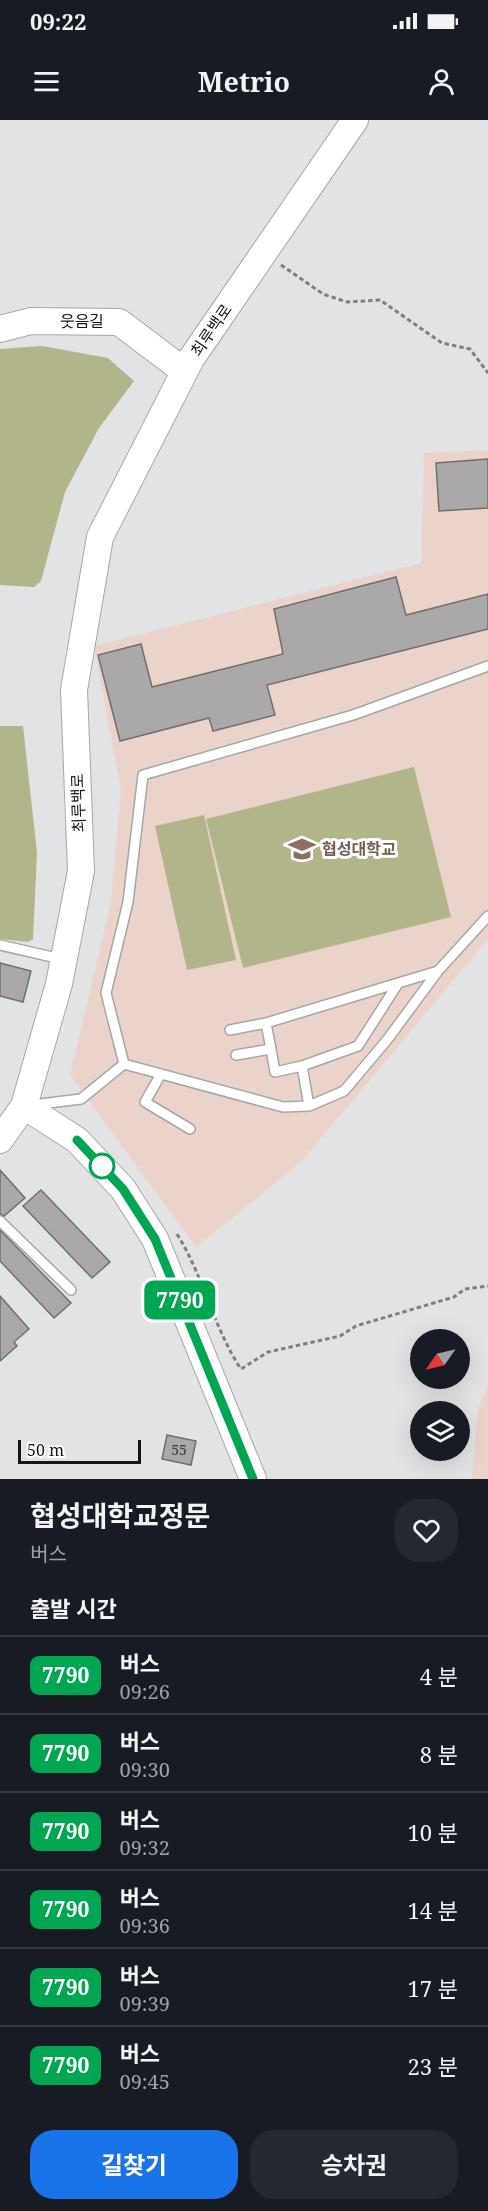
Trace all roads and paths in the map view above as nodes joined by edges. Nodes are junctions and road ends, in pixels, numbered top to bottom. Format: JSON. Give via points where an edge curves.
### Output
{"nodes":[{"id":1,"x":355,"y":120,"type":"edge"},
{"id":2,"x":264,"y":252,"type":"junction"},
{"id":3,"x":0,"y":329,"type":"edge"},
{"id":4,"x":184,"y":371,"type":"junction"},
{"id":5,"x":488,"y":373,"type":"edge"},
{"id":6,"x":488,"y":666,"type":"edge"},
{"id":7,"x":488,"y":916,"type":"edge"},
{"id":8,"x":0,"y":945,"type":"edge"},
{"id":9,"x":64,"y":959,"type":"junction"},
{"id":10,"x":438,"y":971,"type":"junction"},
{"id":11,"x":397,"y":985,"type":"junction"},
{"id":12,"x":266,"y":1023,"type":"junction"},
{"id":13,"x":230,"y":1030,"type":"dead end"},
{"id":14,"x":271,"y":1049,"type":"junction"},
{"id":15,"x":236,"y":1055,"type":"dead end"},
{"id":16,"x":124,"y":1064,"type":"junction"},
{"id":17,"x":302,"y":1066,"type":"junction"},
{"id":18,"x":161,"y":1074,"type":"junction"},
{"id":19,"x":24,"y":1106,"type":"junction"},
{"id":20,"x":309,"y":1106,"type":"junction"},
{"id":21,"x":190,"y":1129,"type":"dead end"},
{"id":22,"x":0,"y":1140,"type":"edge"},
{"id":23,"x":0,"y":1221,"type":"edge"},
{"id":24,"x":175,"y":1231,"type":"dead end"},
{"id":25,"x":488,"y":1286,"type":"edge"},
{"id":26,"x":71,"y":1290,"type":"dead end"},
{"id":27,"x":253,"y":1479,"type":"edge"}],
"edges":[{"from":1,"to":2,"type":"street","name":"최루백로"},
{"from":2,"to":4,"type":"street","name":"최루백로"},
{"from":2,"to":5,"type":"path","via":[[323,294],[347,302],[380,300],[442,343],[470,349]]},
{"from":3,"to":4,"type":"street","name":"웃음길","via":[[31,321],[119,322]]},
{"from":4,"to":9,"type":"street","name":"최루백로","via":[[100,537],[74,690],[81,871]]},
{"from":6,"to":16,"type":"lane","via":[[353,715],[143,775],[128,902],[106,993]]},
{"from":7,"to":10,"type":"lane"},
{"from":8,"to":9,"type":"lane"},
{"from":9,"to":19,"type":"street","name":"최루백로"},
{"from":10,"to":11,"type":"lane"},
{"from":10,"to":20,"type":"lane","via":[[344,1091]]},
{"from":11,"to":12,"type":"lane"},
{"from":11,"to":17,"type":"lane","via":[[358,1046]]},
{"from":12,"to":13,"type":"lane"},
{"from":12,"to":14,"type":"lane"},
{"from":14,"to":15,"type":"lane"},
{"from":14,"to":17,"type":"lane","via":[[275,1072]]},
{"from":16,"to":18,"type":"lane"},
{"from":16,"to":19,"type":"lane","via":[[81,1099]]},
{"from":17,"to":20,"type":"lane"},
{"from":18,"to":20,"type":"lane","via":[[283,1107]]},
{"from":18,"to":21,"type":"lane","via":[[145,1102]]},
{"from":19,"to":22,"type":"street","name":"최루백로"},
{"from":19,"to":27,"type":"street","via":[[77,1140],[123,1189],[155,1239]]},
{"from":23,"to":26,"type":"lane"},
{"from":24,"to":25,"type":"path","via":[[193,1261],[214,1320],[241,1369],[268,1352],[340,1336],[356,1326],[454,1297],[465,1289]]}]}
